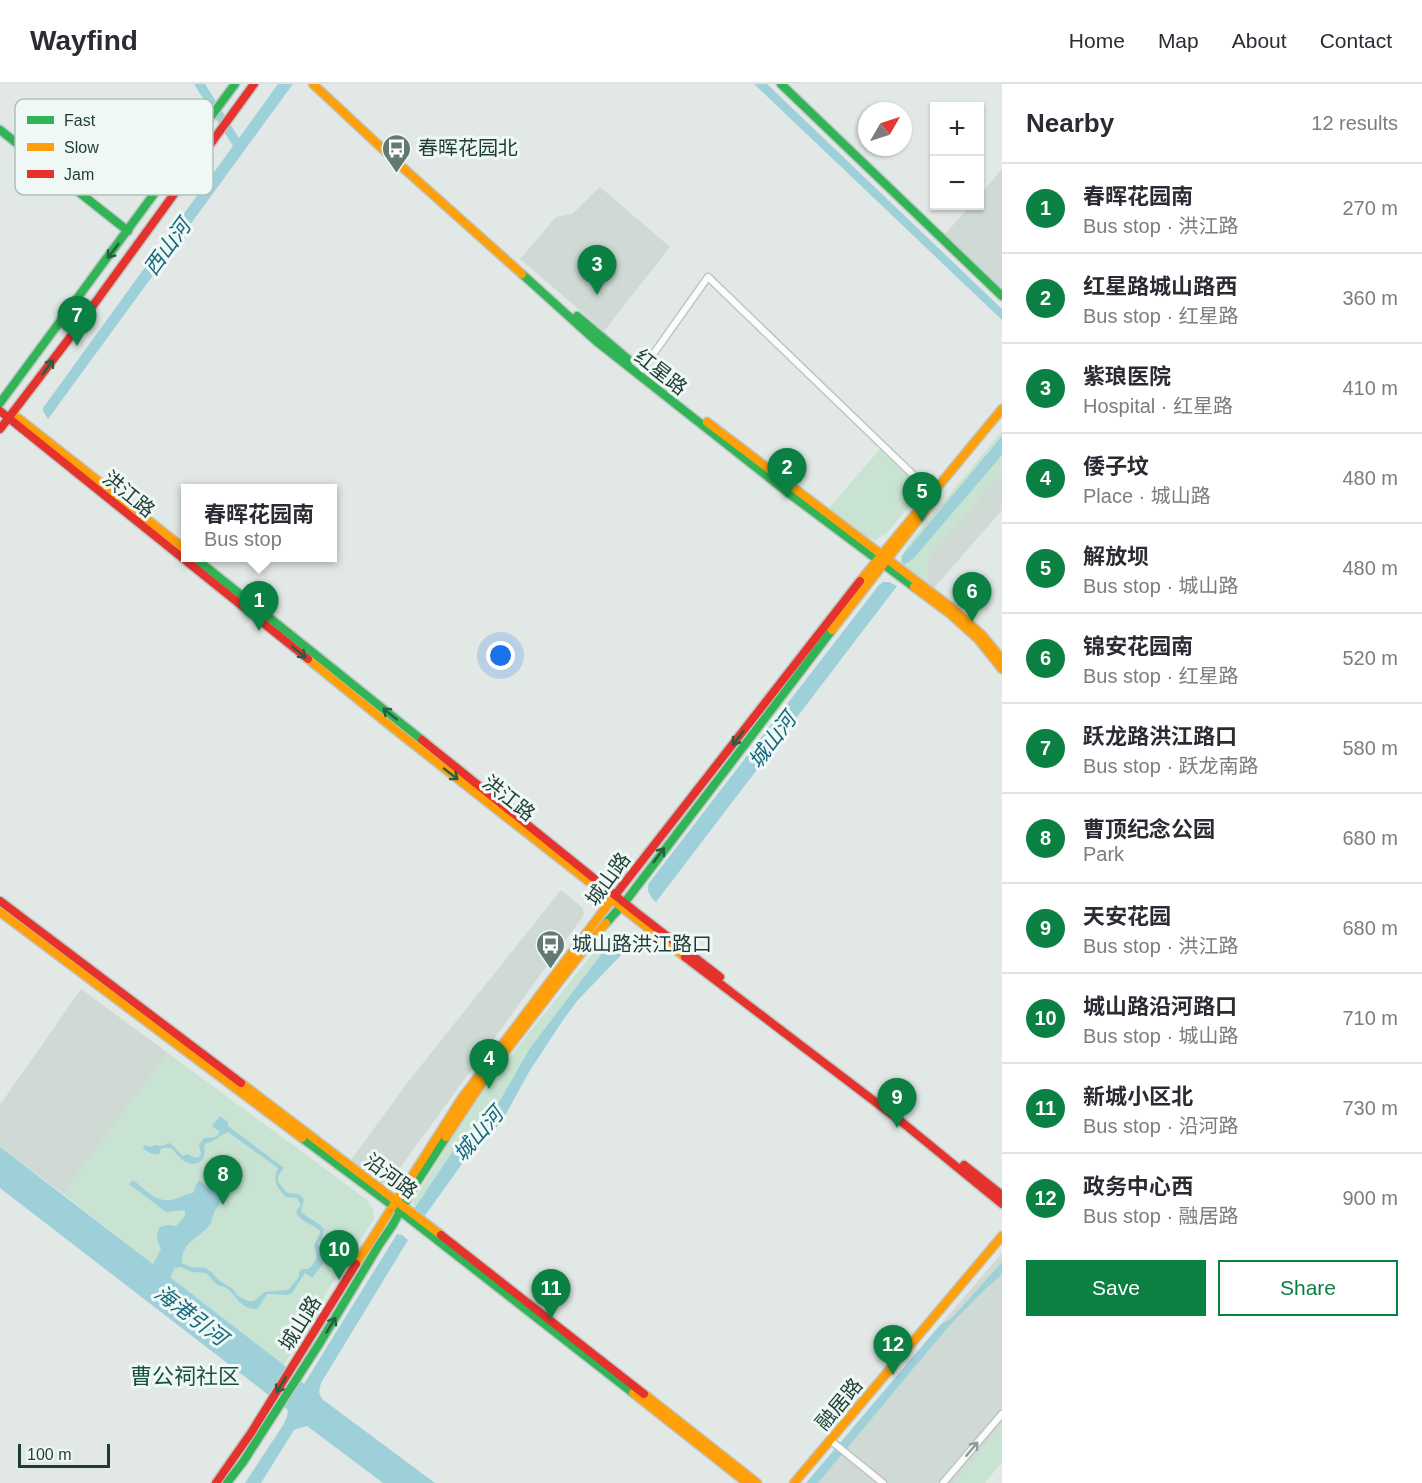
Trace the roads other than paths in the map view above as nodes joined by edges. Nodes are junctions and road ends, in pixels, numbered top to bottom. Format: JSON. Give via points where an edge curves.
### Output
{"nodes":[{"id":1,"x":235,"y":84,"type":"edge"},
{"id":2,"x":254,"y":84,"type":"edge"},
{"id":3,"x":313,"y":84,"type":"edge"},
{"id":4,"x":321,"y":84,"type":"edge"},
{"id":5,"x":781,"y":84,"type":"edge"},
{"id":6,"x":213,"y":115,"type":"edge"},
{"id":7,"x":0,"y":130,"type":"edge"},
{"id":8,"x":213,"y":139,"type":"edge"},
{"id":9,"x":15,"y":142,"type":"edge"},
{"id":10,"x":82,"y":195,"type":"edge"},
{"id":11,"x":154,"y":195,"type":"edge"},
{"id":12,"x":173,"y":195,"type":"edge"},
{"id":13,"x":128,"y":231,"type":"junction"},
{"id":14,"x":1002,"y":296,"type":"edge"},
{"id":15,"x":642,"y":370,"type":"junction"},
{"id":16,"x":0,"y":403,"type":"edge"},
{"id":17,"x":1002,"y":409,"type":"edge"},
{"id":18,"x":0,"y":411,"type":"edge"},
{"id":19,"x":10,"y":415,"type":"junction"},
{"id":20,"x":1002,"y":416,"type":"edge"},
{"id":21,"x":0,"y":429,"type":"edge"},
{"id":22,"x":932,"y":493,"type":"junction"},
{"id":23,"x":181,"y":546,"type":"edge"},
{"id":24,"x":181,"y":555,"type":"edge"},
{"id":25,"x":882,"y":559,"type":"junction"},
{"id":26,"x":190,"y":562,"type":"edge"},
{"id":27,"x":200,"y":562,"type":"edge"},
{"id":28,"x":1002,"y":659,"type":"edge"},
{"id":29,"x":1002,"y":669,"type":"edge"},
{"id":30,"x":614,"y":898,"type":"junction"},
{"id":31,"x":0,"y":901,"type":"edge"},
{"id":32,"x":622,"y":905,"type":"junction"},
{"id":33,"x":0,"y":912,"type":"edge"},
{"id":34,"x":1002,"y":1195,"type":"edge"},
{"id":35,"x":1002,"y":1204,"type":"edge"},
{"id":36,"x":398,"y":1205,"type":"junction"},
{"id":37,"x":1002,"y":1236,"type":"edge"},
{"id":38,"x":274,"y":1404,"type":"junction"},
{"id":39,"x":1002,"y":1414,"type":"edge"},
{"id":40,"x":833,"y":1442,"type":"junction"},
{"id":41,"x":216,"y":1483,"type":"edge"},
{"id":42,"x":227,"y":1483,"type":"edge"},
{"id":43,"x":747,"y":1483,"type":"edge"},
{"id":44,"x":757,"y":1483,"type":"edge"},
{"id":45,"x":794,"y":1483,"type":"edge"},
{"id":46,"x":883,"y":1483,"type":"edge"},
{"id":47,"x":943,"y":1483,"type":"edge"}],
"edges":[{"from":1,"to":6,"type":"main road"},
{"from":8,"to":2,"type":"main road","one_way":true},
{"from":3,"to":25,"type":"main road","name":"红星路","via":[[596,341],[791,495]]},
{"from":4,"to":15,"type":"main road","name":"红星路","via":[[472,224]]},
{"from":5,"to":14,"type":"main road"},
{"from":7,"to":9,"type":"main road"},
{"from":10,"to":13,"type":"main road"},
{"from":11,"to":13,"type":"main road"},
{"from":19,"to":12,"type":"main road","one_way":true},
{"from":13,"to":16,"type":"main road","one_way":true},
{"from":15,"to":22,"type":"street","via":[[708,278]]},
{"from":15,"to":25,"type":"main road","name":"红星路"},
{"from":16,"to":19,"type":"main road","name":"洪江路"},
{"from":17,"to":22,"type":"main road","name":"城山路"},
{"from":18,"to":19,"type":"main road","name":"洪江路"},
{"from":19,"to":21,"type":"main road"},
{"from":19,"to":23,"type":"main road","name":"洪江路"},
{"from":19,"to":24,"type":"main road","name":"洪江路","one_way":true},
{"from":20,"to":25,"type":"main road","name":"城山路"},
{"from":22,"to":25,"type":"main road","name":"城山路"},
{"from":25,"to":28,"type":"main road","name":"红星路","via":[[953,609]]},
{"from":25,"to":29,"type":"main road","name":"红星路","via":[[978,639]]},
{"from":25,"to":30,"type":"main road","name":"城山路","one_way":true},
{"from":32,"to":25,"type":"main road","name":"城山路","one_way":true},
{"from":26,"to":30,"type":"main road","name":"洪江路","one_way":true,"via":[[380,717]]},
{"from":30,"to":27,"type":"main road","name":"洪江路","one_way":true},
{"from":30,"to":32,"type":"main road","name":"洪江路"},
{"from":30,"to":36,"type":"main road","name":"城山路","via":[[478,1074]]},
{"from":31,"to":36,"type":"main road","name":"沿河路"},
{"from":32,"to":34,"type":"main road","name":"洪江路"},
{"from":32,"to":35,"type":"main road","name":"洪江路"},
{"from":32,"to":36,"type":"main road","name":"城山路","via":[[485,1078]]},
{"from":33,"to":36,"type":"main road","name":"沿河路"},
{"from":36,"to":38,"type":"main road","name":"城山路","one_way":true,"via":[[291,1368]]},
{"from":38,"to":36,"type":"main road","name":"城山路","one_way":true,"via":[[299,1374],[392,1226]]},
{"from":36,"to":43,"type":"main road","name":"沿河路"},
{"from":36,"to":44,"type":"main road","name":"沿河路"},
{"from":37,"to":40,"type":"main road","name":"融居路"},
{"from":38,"to":41,"type":"main road","name":"城山路"},
{"from":38,"to":42,"type":"main road","name":"城山路","via":[[243,1462]]},
{"from":47,"to":39,"type":"street","one_way":true},
{"from":40,"to":45,"type":"main road","name":"融居路"},
{"from":40,"to":46,"type":"street"}]}
